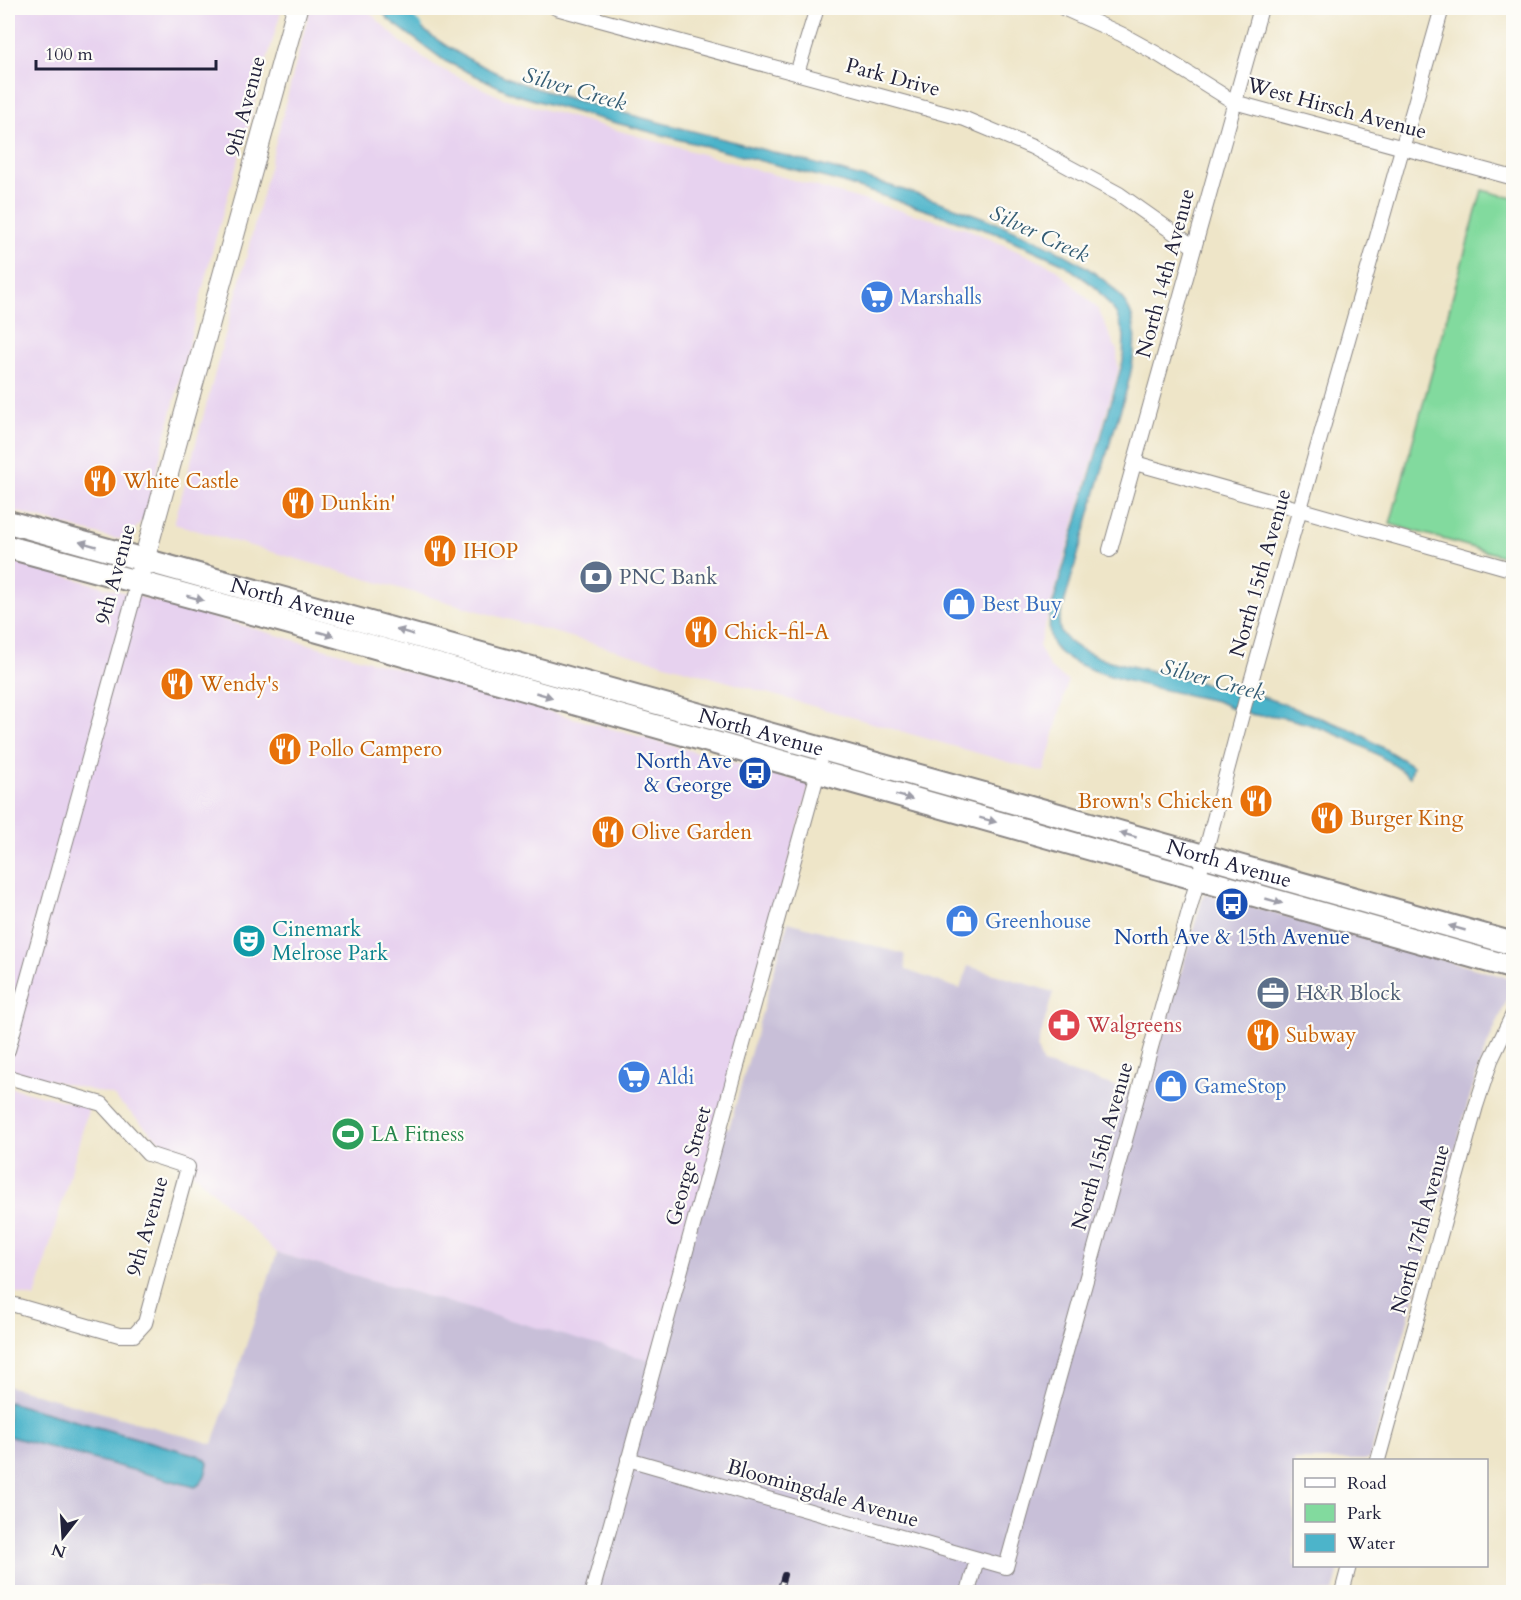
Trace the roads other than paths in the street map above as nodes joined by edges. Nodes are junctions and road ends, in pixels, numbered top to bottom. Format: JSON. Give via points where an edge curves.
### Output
{"nodes":[{"id":1,"x":297,"y":8,"type":"edge"},
{"id":2,"x":556,"y":8,"type":"edge"},
{"id":3,"x":817,"y":8,"type":"edge"},
{"id":4,"x":1063,"y":8,"type":"edge"},
{"id":5,"x":1261,"y":8,"type":"edge"},
{"id":6,"x":1442,"y":8,"type":"edge"},
{"id":7,"x":797,"y":73,"type":"junction"},
{"id":8,"x":1234,"y":102,"type":"junction"},
{"id":9,"x":1403,"y":147,"type":"junction"},
{"id":10,"x":1514,"y":178,"type":"edge"},
{"id":11,"x":1194,"y":247,"type":"junction"},
{"id":12,"x":1135,"y":463,"type":"junction"},
{"id":13,"x":1300,"y":510,"type":"junction"},
{"id":14,"x":8,"y":522,"type":"edge"},
{"id":15,"x":8,"y":547,"type":"edge"},
{"id":16,"x":1110,"y":550,"type":"dead end"},
{"id":17,"x":144,"y":560,"type":"junction"},
{"id":18,"x":1514,"y":570,"type":"edge"},
{"id":19,"x":138,"y":582,"type":"junction"},
{"id":20,"x":825,"y":750,"type":"junction"},
{"id":21,"x":818,"y":772,"type":"junction"},
{"id":22,"x":1204,"y":856,"type":"junction"},
{"id":23,"x":1198,"y":879,"type":"junction"},
{"id":24,"x":1514,"y":944,"type":"edge"},
{"id":25,"x":1514,"y":968,"type":"edge"},
{"id":26,"x":1514,"y":1012,"type":"edge"},
{"id":27,"x":8,"y":1050,"type":"edge"},
{"id":28,"x":8,"y":1077,"type":"edge"},
{"id":29,"x":8,"y":1303,"type":"edge"},
{"id":30,"x":628,"y":1459,"type":"junction"},
{"id":31,"x":1379,"y":1459,"type":"edge"},
{"id":32,"x":977,"y":1559,"type":"junction"},
{"id":33,"x":1006,"y":1567,"type":"joint"},
{"id":34,"x":1349,"y":1567,"type":"edge"},
{"id":35,"x":592,"y":1593,"type":"edge"},
{"id":36,"x":968,"y":1593,"type":"edge"},
{"id":37,"x":1342,"y":1593,"type":"edge"}],
"edges":[{"from":1,"to":17,"type":"street","name":"9th Avenue"},
{"from":2,"to":7,"type":"street","name":"Park Drive"},
{"from":3,"to":7,"type":"street"},
{"from":4,"to":8,"type":"street","name":"West Hirsch Avenue","via":[[1159,55]]},
{"from":5,"to":8,"type":"street","name":"North 14th Avenue"},
{"from":6,"to":9,"type":"street","name":"North 15th Avenue"},
{"from":7,"to":11,"type":"street","name":"Park Drive","via":[[965,119],[1032,147],[1119,194]]},
{"from":8,"to":9,"type":"street","name":"West Hirsch Avenue"},
{"from":8,"to":11,"type":"street","name":"North 14th Avenue"},
{"from":9,"to":10,"type":"street","name":"West Hirsch Avenue"},
{"from":9,"to":13,"type":"street","name":"North 15th Avenue"},
{"from":11,"to":12,"type":"street","name":"North 14th Avenue"},
{"from":12,"to":13,"type":"street"},
{"from":12,"to":16,"type":"street","name":"North 14th Avenue"},
{"from":13,"to":18,"type":"street"},
{"from":13,"to":22,"type":"street","name":"North 15th Avenue"},
{"from":17,"to":14,"type":"main road","name":"North Avenue","one_way":true},
{"from":15,"to":19,"type":"main road","name":"North Avenue"},
{"from":17,"to":19,"type":"street","name":"9th Avenue"},
{"from":20,"to":17,"type":"main road","name":"North Avenue","one_way":true},
{"from":19,"to":21,"type":"main road","name":"North Avenue","one_way":true},
{"from":19,"to":27,"type":"street","name":"9th Avenue"},
{"from":20,"to":21,"type":"street","name":"George Street"},
{"from":22,"to":20,"type":"main road","name":"North Avenue","one_way":true},
{"from":21,"to":23,"type":"main road","name":"North Avenue","one_way":true},
{"from":21,"to":30,"type":"street","name":"George Street"},
{"from":22,"to":23,"type":"street","name":"North 15th Avenue"},
{"from":24,"to":22,"type":"main road","name":"North Avenue","one_way":true},
{"from":23,"to":25,"type":"main road","name":"North Avenue","one_way":true},
{"from":23,"to":33,"type":"street","name":"North 15th Avenue"},
{"from":26,"to":31,"type":"street","name":"North 17th Avenue","via":[[1491,1060],[1476,1106]]},
{"from":28,"to":29,"type":"street","name":"9th Avenue","via":[[102,1104],[148,1154],[188,1167],[145,1323],[134,1335],[119,1335]]},
{"from":30,"to":32,"type":"street","name":"Bloomingdale Avenue"},
{"from":30,"to":35,"type":"street","name":"George Street"},
{"from":32,"to":33,"type":"street","name":"Bloomingdale Avenue"},
{"from":32,"to":36,"type":"street"},
{"from":34,"to":37,"type":"street"}]}
